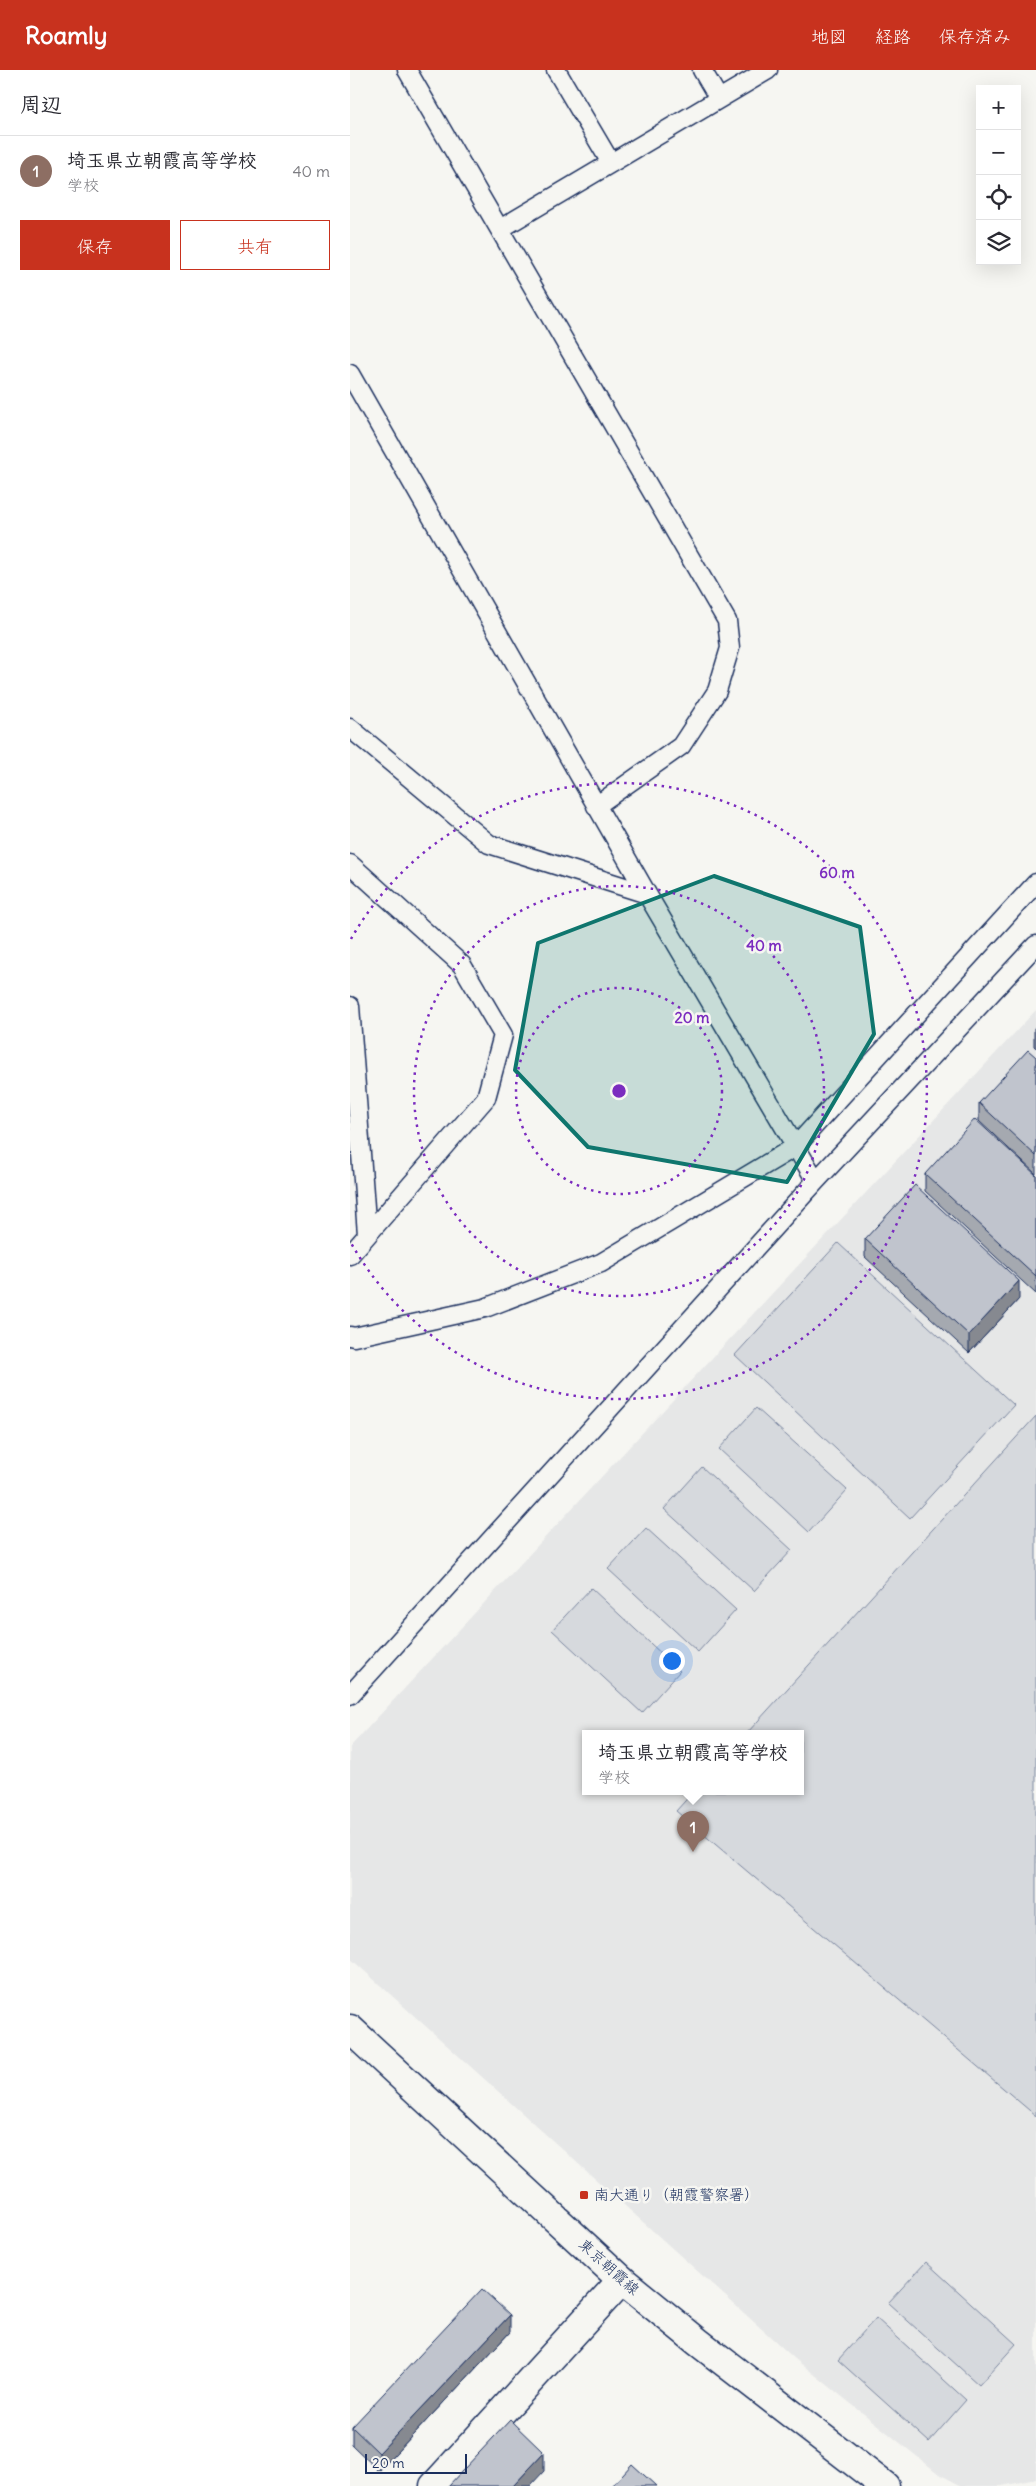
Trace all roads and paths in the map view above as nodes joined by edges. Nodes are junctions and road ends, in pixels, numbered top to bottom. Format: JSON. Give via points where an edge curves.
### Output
{"nodes":[{"id":1,"x":407,"y":70,"type":"edge"},
{"id":2,"x":556,"y":70,"type":"edge"},
{"id":3,"x":702,"y":70,"type":"edge"},
{"id":4,"x":768,"y":70,"type":"edge"},
{"id":5,"x":719,"y":99,"type":"junction"},
{"id":6,"x":611,"y":163,"type":"junction"},
{"id":7,"x":500,"y":229,"type":"junction"},
{"id":8,"x":350,"y":374,"type":"edge"},
{"id":9,"x":350,"y":728,"type":"edge"},
{"id":10,"x":596,"y":806,"type":"junction"},
{"id":11,"x":350,"y":864,"type":"edge"},
{"id":12,"x":1036,"y":882,"type":"edge"},
{"id":13,"x":647,"y":894,"type":"junction"},
{"id":14,"x":1036,"y":945,"type":"edge"},
{"id":15,"x":350,"y":1006,"type":"edge"},
{"id":16,"x":796,"y":1146,"type":"junction"},
{"id":17,"x":816,"y":1181,"type":"junction"},
{"id":18,"x":367,"y":1234,"type":"junction"},
{"id":19,"x":350,"y":1254,"type":"edge"},
{"id":20,"x":350,"y":1336,"type":"edge"},
{"id":21,"x":350,"y":1695,"type":"edge"},
{"id":22,"x":350,"y":2029,"type":"edge"},
{"id":23,"x":622,"y":2280,"type":"junction"},
{"id":24,"x":434,"y":2486,"type":"edge"},
{"id":25,"x":885,"y":2486,"type":"edge"}],
"edges":[{"from":1,"to":7,"type":"lane"},
{"from":2,"to":6,"type":"lane"},
{"from":3,"to":5,"type":"lane"},
{"from":4,"to":5,"type":"lane"},
{"from":5,"to":6,"type":"lane"},
{"from":6,"to":7,"type":"lane"},
{"from":7,"to":10,"type":"lane","via":[[728,621],[730,648],[717,692],[681,746]]},
{"from":8,"to":10,"type":"lane"},
{"from":9,"to":13,"type":"lane","via":[[489,844]]},
{"from":10,"to":13,"type":"lane"},
{"from":11,"to":18,"type":"lane","via":[[462,965],[503,1035],[486,1098]]},
{"from":12,"to":16,"type":"lane"},
{"from":13,"to":16,"type":"lane"},
{"from":14,"to":17,"type":"lane"},
{"from":15,"to":18,"type":"lane"},
{"from":16,"to":17,"type":"lane"},
{"from":16,"to":20,"type":"lane","via":[[601,1263],[485,1308]]},
{"from":17,"to":21,"type":"lane"},
{"from":18,"to":19,"type":"lane"},
{"from":22,"to":23,"type":"main road","name":"東京朝霞線"},
{"from":23,"to":24,"type":"main road"},
{"from":23,"to":25,"type":"main road","name":"東京朝霞線"}]}
